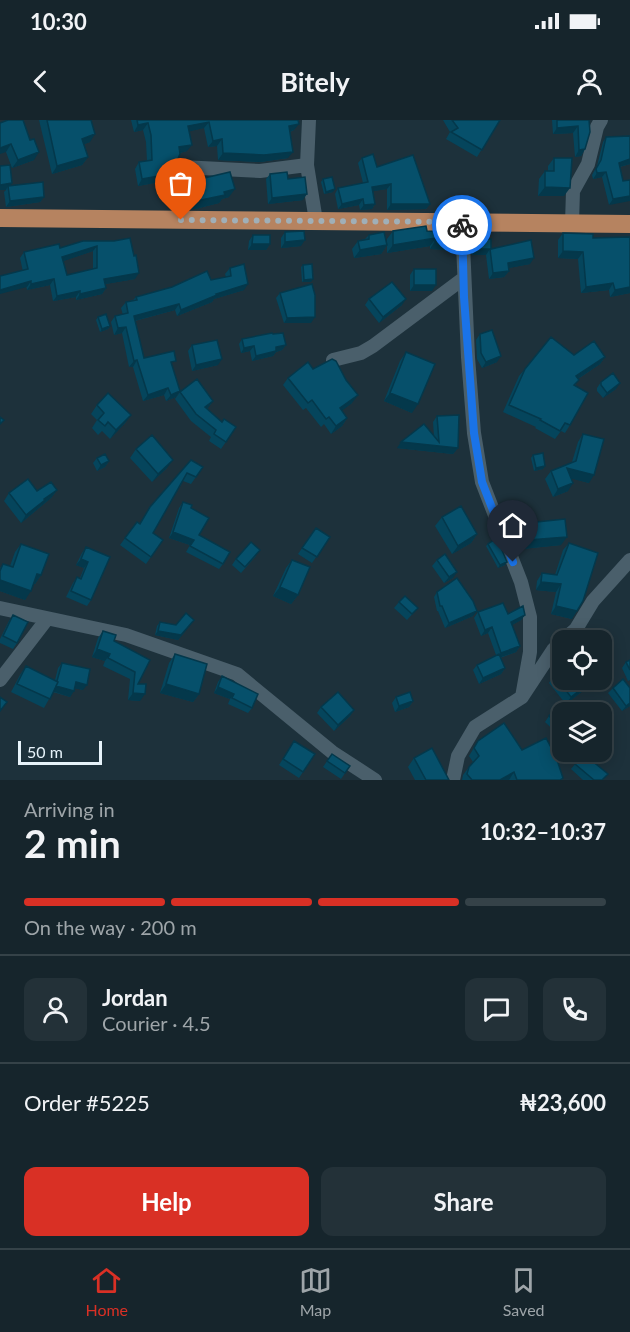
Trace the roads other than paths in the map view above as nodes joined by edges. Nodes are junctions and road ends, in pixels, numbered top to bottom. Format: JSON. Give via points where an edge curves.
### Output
{"nodes":[{"id":1,"x":309,"y":120,"type":"edge"},
{"id":2,"x":601,"y":120,"type":"edge"},
{"id":3,"x":307,"y":165,"type":"junction"},
{"id":4,"x":181,"y":168,"type":"edge"},
{"id":5,"x":0,"y":218,"type":"edge"},
{"id":6,"x":316,"y":221,"type":"junction"},
{"id":7,"x":462,"y":222,"type":"junction"},
{"id":8,"x":572,"y":223,"type":"junction"},
{"id":9,"x":630,"y":224,"type":"edge"},
{"id":10,"x":464,"y":278,"type":"junction"},
{"id":11,"x":333,"y":360,"type":"edge"},
{"id":12,"x":630,"y":560,"type":"edge"},
{"id":13,"x":0,"y":608,"type":"edge"},
{"id":14,"x":47,"y":619,"type":"junction"},
{"id":15,"x":575,"y":630,"type":"edge"},
{"id":16,"x":552,"y":653,"type":"edge"},
{"id":17,"x":0,"y":680,"type":"edge"},
{"id":18,"x":522,"y":697,"type":"junction"},
{"id":19,"x":375,"y":780,"type":"edge"},
{"id":20,"x":453,"y":780,"type":"edge"}],
"edges":[{"from":1,"to":3,"type":"street"},
{"from":2,"to":8,"type":"street","via":[[588,164],[573,190]]},
{"from":3,"to":4,"type":"street","via":[[260,171]]},
{"from":3,"to":6,"type":"street"},
{"from":5,"to":6,"type":"main road"},
{"from":6,"to":7,"type":"main road"},
{"from":7,"to":8,"type":"main road"},
{"from":7,"to":10,"type":"street"},
{"from":8,"to":9,"type":"main road"},
{"from":10,"to":11,"type":"street","via":[[374,346]]},
{"from":10,"to":18,"type":"street","via":[[474,433],[482,482],[530,616],[530,652]]},
{"from":12,"to":15,"type":"street"},
{"from":13,"to":14,"type":"street"},
{"from":14,"to":17,"type":"street"},
{"from":14,"to":19,"type":"street","via":[[126,635],[237,675],[332,752]]},
{"from":16,"to":18,"type":"street"},
{"from":18,"to":20,"type":"street","via":[[475,728],[458,756]]}]}
